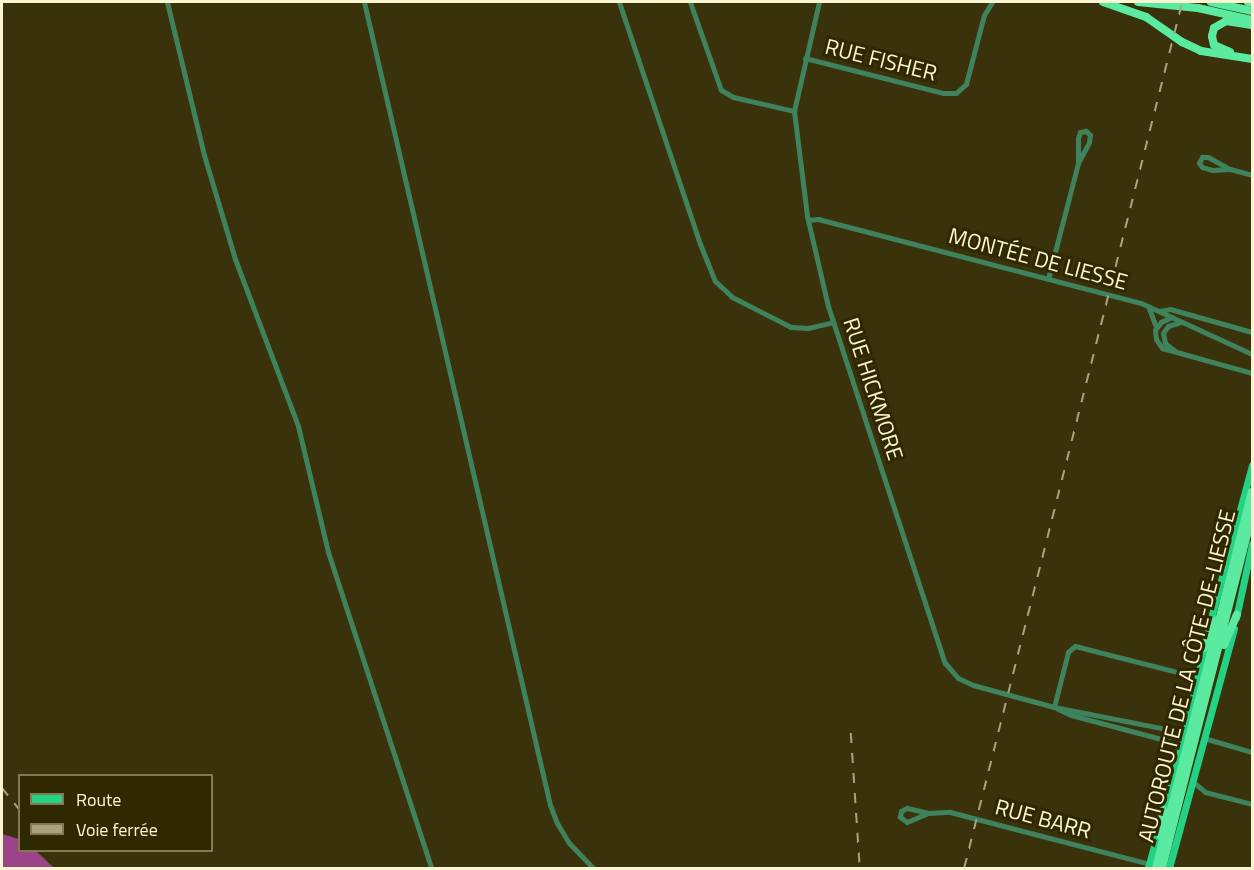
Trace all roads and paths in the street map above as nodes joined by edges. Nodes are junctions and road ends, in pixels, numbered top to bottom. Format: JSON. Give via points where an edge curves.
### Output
{"nodes":[{"id":1,"x":167,"y":2,"type":"edge"},
{"id":2,"x":364,"y":2,"type":"edge"},
{"id":3,"x":619,"y":2,"type":"edge"},
{"id":4,"x":690,"y":2,"type":"edge"},
{"id":5,"x":819,"y":2,"type":"edge"},
{"id":6,"x":992,"y":2,"type":"edge"},
{"id":7,"x":1102,"y":2,"type":"edge"},
{"id":8,"x":1138,"y":2,"type":"edge"},
{"id":9,"x":1211,"y":2,"type":"edge"},
{"id":10,"x":1252,"y":11,"type":"edge"},
{"id":11,"x":1252,"y":20,"type":"edge"},
{"id":12,"x":1252,"y":25,"type":"edge"},
{"id":13,"x":1252,"y":54,"type":"edge"},
{"id":14,"x":805,"y":58,"type":"junction"},
{"id":15,"x":1252,"y":59,"type":"edge"},
{"id":16,"x":794,"y":111,"type":"junction"},
{"id":17,"x":1078,"y":163,"type":"junction"},
{"id":18,"x":1230,"y":169,"type":"junction"},
{"id":19,"x":1252,"y":175,"type":"edge"},
{"id":20,"x":808,"y":220,"type":"junction"},
{"id":21,"x":1048,"y":279,"type":"junction"},
{"id":22,"x":1148,"y":306,"type":"junction"},
{"id":23,"x":1159,"y":311,"type":"junction"},
{"id":24,"x":1172,"y":317,"type":"junction"},
{"id":25,"x":833,"y":321,"type":"junction"},
{"id":26,"x":1181,"y":322,"type":"junction"},
{"id":27,"x":1156,"y":327,"type":"junction"},
{"id":28,"x":1252,"y":332,"type":"edge"},
{"id":29,"x":1176,"y":351,"type":"junction"},
{"id":30,"x":1252,"y":354,"type":"edge"},
{"id":31,"x":1252,"y":373,"type":"edge"},
{"id":32,"x":1252,"y":465,"type":"edge"},
{"id":33,"x":1252,"y":492,"type":"edge"},
{"id":34,"x":1252,"y":516,"type":"edge"},
{"id":35,"x":1252,"y":544,"type":"edge"},
{"id":36,"x":1229,"y":585,"type":"junction"},
{"id":37,"x":1237,"y":615,"type":"junction"},
{"id":38,"x":1204,"y":648,"type":"junction"},
{"id":39,"x":1199,"y":671,"type":"junction"},
{"id":40,"x":1181,"y":673,"type":"junction"},
{"id":41,"x":1212,"y":677,"type":"junction"},
{"id":42,"x":1196,"y":684,"type":"junction"},
{"id":43,"x":1054,"y":706,"type":"junction"},
{"id":44,"x":1196,"y":727,"type":"junction"},
{"id":45,"x":1180,"y":732,"type":"dead end"},
{"id":46,"x":1207,"y":739,"type":"dead end"},
{"id":47,"x":1189,"y":745,"type":"junction"},
{"id":48,"x":1252,"y":752,"type":"edge"},
{"id":49,"x":1192,"y":781,"type":"junction"},
{"id":50,"x":1205,"y":792,"type":"junction"},
{"id":51,"x":1188,"y":796,"type":"junction"},
{"id":52,"x":1252,"y":804,"type":"edge"},
{"id":53,"x":1163,"y":810,"type":"junction"},
{"id":54,"x":927,"y":813,"type":"dead end"},
{"id":55,"x":1160,"y":853,"type":"junction"},
{"id":56,"x":1151,"y":867,"type":"edge"},
{"id":57,"x":431,"y":868,"type":"edge"},
{"id":58,"x":593,"y":868,"type":"edge"},
{"id":59,"x":1162,"y":868,"type":"edge"},
{"id":60,"x":1169,"y":868,"type":"edge"}],
"edges":[{"from":1,"to":57,"type":"street","via":[[204,155],[235,259],[296,418],[328,552]]},
{"from":2,"to":58,"type":"street","via":[[550,804],[569,843]]},
{"from":3,"to":25,"type":"street","via":[[715,281],[732,297],[791,327],[808,328]]},
{"from":4,"to":16,"type":"street","via":[[723,92]]},
{"from":5,"to":14,"type":"street","name":"RUE HICKMORE"},
{"from":6,"to":14,"type":"street","name":"RUE FISHER","via":[[984,15],[966,84],[956,93]]},
{"from":7,"to":15,"type":"highway","via":[[1146,17],[1202,51]]},
{"from":8,"to":11,"type":"highway","via":[[1198,8]]},
{"from":9,"to":10,"type":"highway"},
{"from":12,"to":13,"type":"highway","via":[[1221,22],[1212,36],[1214,45],[1221,50]]},
{"from":14,"to":16,"type":"street","name":"RUE HICKMORE"},
{"from":16,"to":20,"type":"street","name":"RUE HICKMORE"},
{"from":17,"to":17,"type":"street","via":[[1089,142],[1086,131],[1077,138]]},
{"from":17,"to":21,"type":"street"},
{"from":18,"to":18,"type":"street","via":[[1210,157],[1199,161],[1206,169]]},
{"from":18,"to":19,"type":"street"},
{"from":20,"to":21,"type":"street","name":"MONTÉE DE LIESSE","via":[[818,219]]},
{"from":20,"to":25,"type":"street","name":"RUE HICKMORE"},
{"from":21,"to":22,"type":"street","name":"MONTÉE DE LIESSE"},
{"from":22,"to":23,"type":"street","name":"MONTÉE DE LIESSE"},
{"from":22,"to":27,"type":"street"},
{"from":23,"to":24,"type":"street","name":"MONTÉE DE LIESSE"},
{"from":23,"to":28,"type":"street","via":[[1170,309]]},
{"from":24,"to":26,"type":"street","name":"MONTÉE DE LIESSE"},
{"from":24,"to":27,"type":"street"},
{"from":25,"to":43,"type":"street","name":"RUE HICKMORE","via":[[946,665],[968,683]]},
{"from":26,"to":29,"type":"street","via":[[1162,333],[1165,342]]},
{"from":26,"to":30,"type":"street","name":"MONTÉE DE LIESSE"},
{"from":27,"to":29,"type":"street","via":[[1159,345]]},
{"from":29,"to":31,"type":"street"},
{"from":32,"to":38,"type":"main road"},
{"from":33,"to":36,"type":"highway","name":"AUTOROUTE DE LA CÔTE-DE-LIESSE"},
{"from":34,"to":41,"type":"highway","name":"AUTOROUTE DE LA CÔTE-DE-LIESSE"},
{"from":35,"to":37,"type":"main road"},
{"from":36,"to":38,"type":"highway"},
{"from":36,"to":44,"type":"highway","name":"AUTOROUTE DE LA CÔTE-DE-LIESSE"},
{"from":37,"to":41,"type":"highway"},
{"from":37,"to":44,"type":"main road"},
{"from":38,"to":39,"type":"main road"},
{"from":39,"to":40,"type":"street"},
{"from":39,"to":42,"type":"main road"},
{"from":40,"to":42,"type":"street"},
{"from":40,"to":43,"type":"street","via":[[1073,646]]},
{"from":41,"to":44,"type":"highway","name":"AUTOROUTE DE LA CÔTE-DE-LIESSE"},
{"from":42,"to":44,"type":"main road"},
{"from":43,"to":45,"type":"street"},
{"from":43,"to":47,"type":"street","via":[[1071,715]]},
{"from":44,"to":47,"type":"highway","name":"AUTOROUTE DE LA CÔTE-DE-LIESSE"},
{"from":44,"to":47,"type":"main road"},
{"from":46,"to":48,"type":"street"},
{"from":47,"to":49,"type":"main road"},
{"from":47,"to":53,"type":"main road"},
{"from":47,"to":55,"type":"highway","name":"AUTOROUTE DE LA CÔTE-DE-LIESSE"},
{"from":47,"to":59,"type":"highway","name":"AUTOROUTE DE LA CÔTE-DE-LIESSE"},
{"from":49,"to":50,"type":"street"},
{"from":49,"to":51,"type":"main road"},
{"from":50,"to":51,"type":"street"},
{"from":50,"to":52,"type":"street"},
{"from":51,"to":60,"type":"main road"},
{"from":53,"to":55,"type":"highway"},
{"from":53,"to":56,"type":"main road"},
{"from":54,"to":56,"type":"street","name":"RUE BARR","via":[[953,813]]},
{"from":55,"to":56,"type":"highway","name":"AUTOROUTE DE LA CÔTE-DE-LIESSE"}]}
